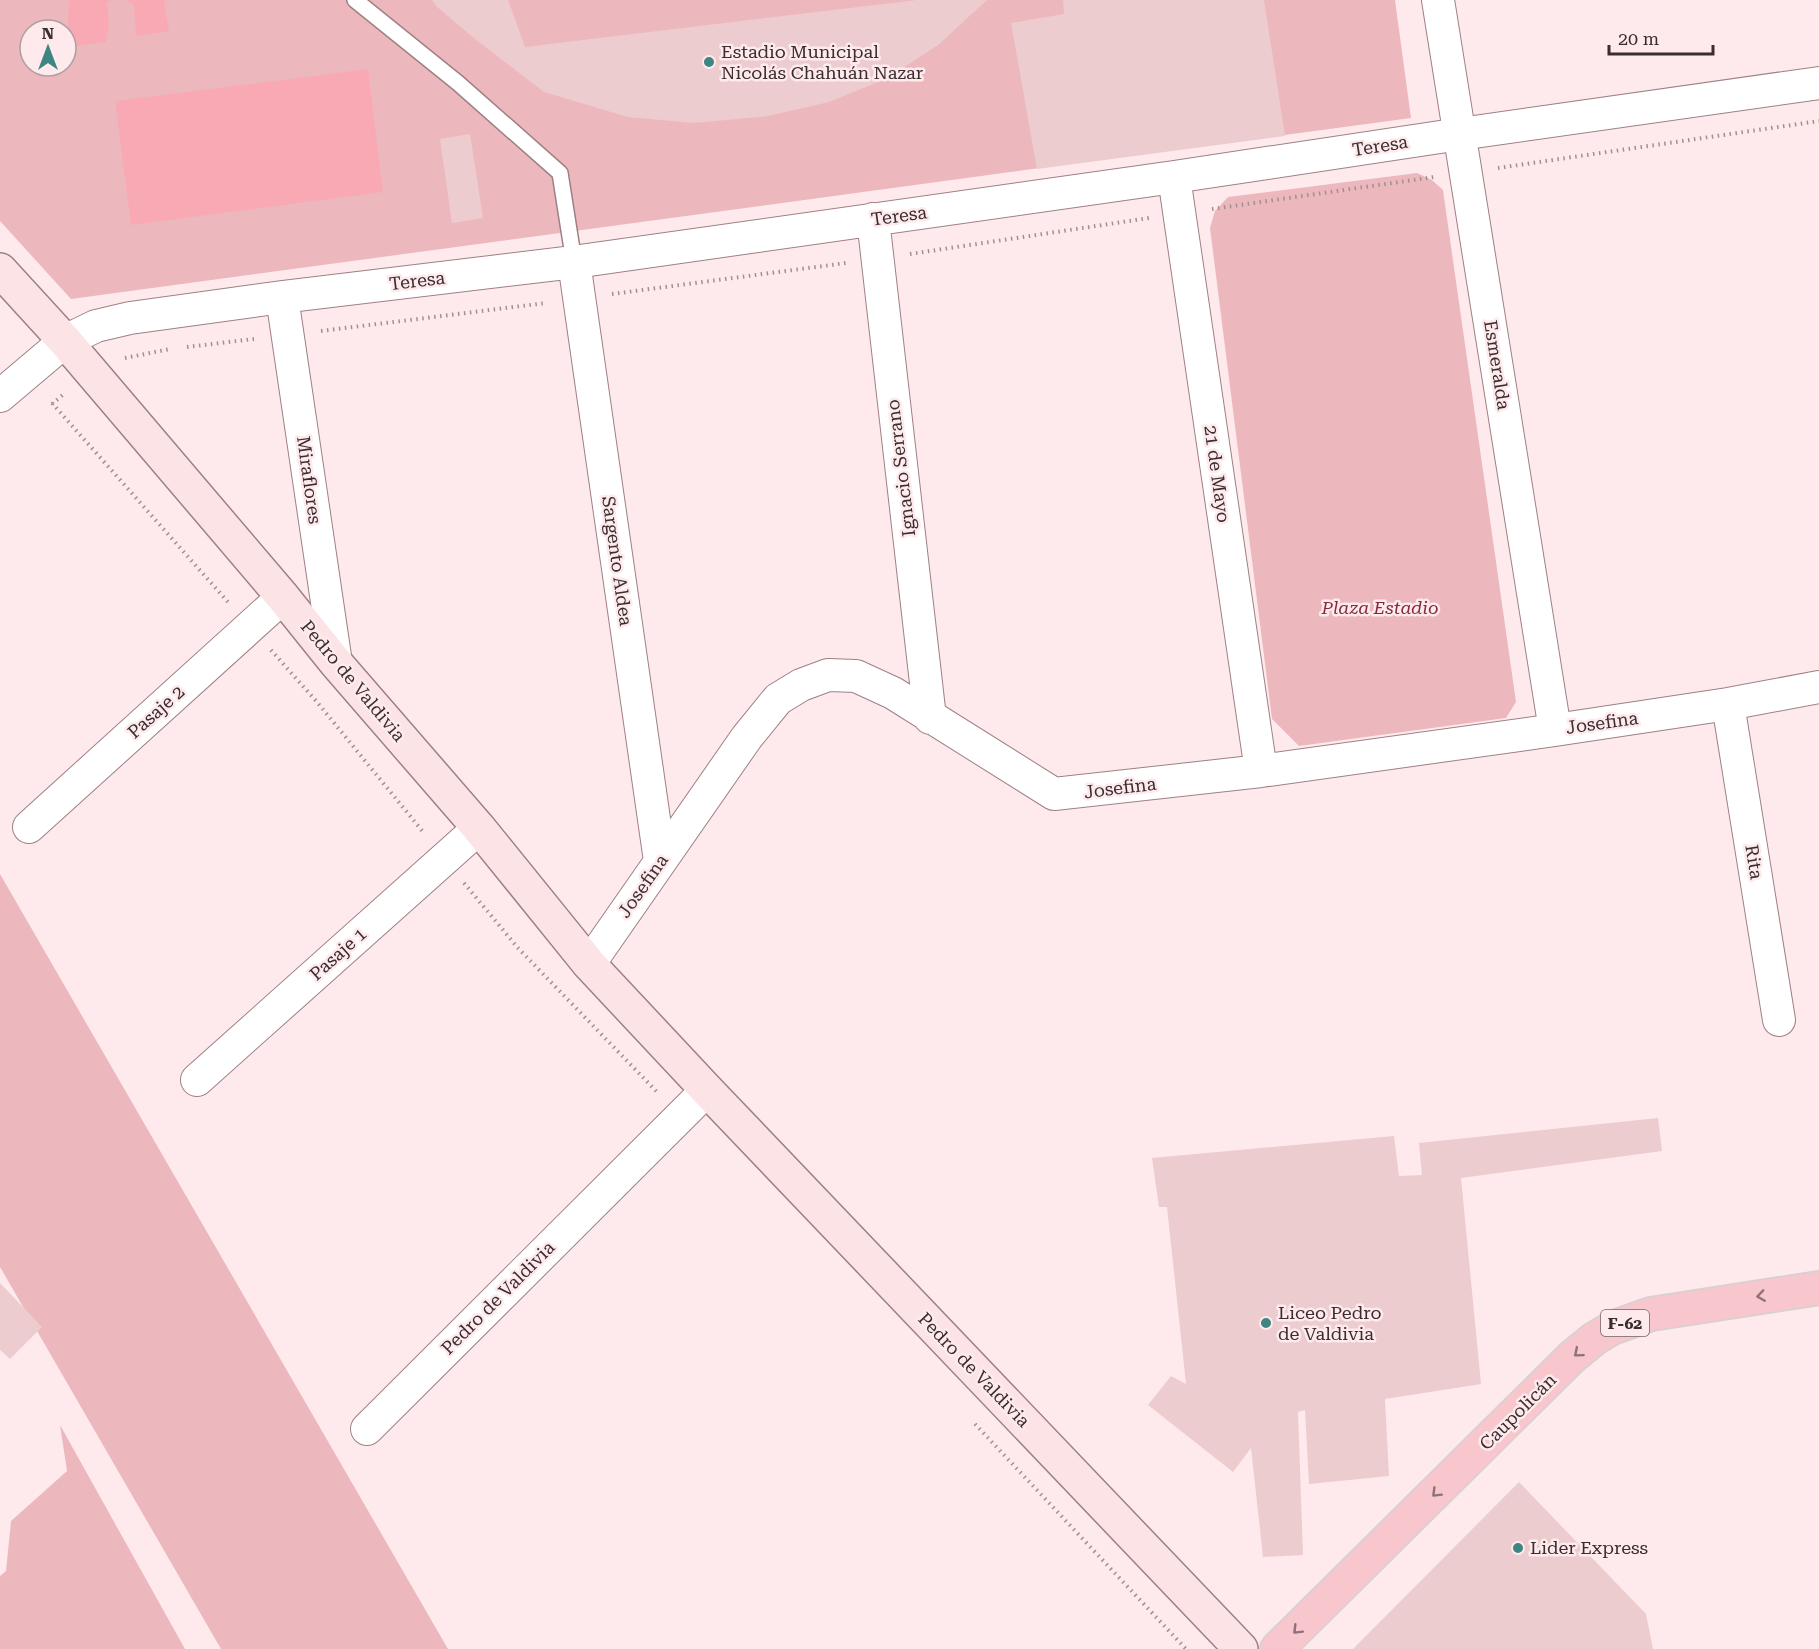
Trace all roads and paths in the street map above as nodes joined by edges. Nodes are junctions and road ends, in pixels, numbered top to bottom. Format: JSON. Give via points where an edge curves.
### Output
{"nodes":[{"id":1,"x":355,"y":0,"type":"edge"},
{"id":2,"x":1438,"y":0,"type":"edge"},
{"id":3,"x":1819,"y":83,"type":"edge"},
{"id":4,"x":1819,"y":121,"type":"edge"},
{"id":5,"x":1460,"y":134,"type":"junction"},
{"id":6,"x":1466,"y":173,"type":"junction"},
{"id":7,"x":1174,"y":177,"type":"junction"},
{"id":8,"x":1179,"y":213,"type":"junction"},
{"id":9,"x":873,"y":219,"type":"junction"},
{"id":10,"x":877,"y":259,"type":"junction"},
{"id":11,"x":574,"y":262,"type":"junction"},
{"id":12,"x":0,"y":270,"type":"edge"},
{"id":13,"x":282,"y":297,"type":"junction"},
{"id":14,"x":580,"y":298,"type":"junction"},
{"id":15,"x":288,"y":335,"type":"junction"},
{"id":16,"x":65,"y":341,"type":"junction"},
{"id":17,"x":186,"y":347,"type":"dead end"},
{"id":18,"x":175,"y":348,"type":"dead end"},
{"id":19,"x":90,"y":370,"type":"junction"},
{"id":20,"x":0,"y":396,"type":"edge"},
{"id":21,"x":52,"y":404,"type":"dead end"},
{"id":22,"x":283,"y":597,"type":"junction"},
{"id":23,"x":336,"y":663,"type":"junction"},
{"id":24,"x":1819,"y":687,"type":"edge"},
{"id":25,"x":1728,"y":704,"type":"junction"},
{"id":26,"x":930,"y":718,"type":"junction"},
{"id":27,"x":1555,"y":730,"type":"junction"},
{"id":28,"x":1260,"y":771,"type":"junction"},
{"id":29,"x":29,"y":827,"type":"dead end"},
{"id":30,"x":479,"y":828,"type":"junction"},
{"id":31,"x":660,"y":861,"type":"junction"},
{"id":32,"x":600,"y":975,"type":"junction"},
{"id":33,"x":587,"y":1020,"type":"dead end"},
{"id":34,"x":1779,"y":1020,"type":"dead end"},
{"id":35,"x":197,"y":1080,"type":"dead end"},
{"id":36,"x":707,"y":1090,"type":"junction"},
{"id":37,"x":1819,"y":1288,"type":"edge"},
{"id":38,"x":367,"y":1429,"type":"dead end"},
{"id":39,"x":1241,"y":1649,"type":"edge"},
{"id":40,"x":1277,"y":1649,"type":"edge"}],
"edges":[{"from":1,"to":11,"type":"lane","via":[[560,173]]},
{"from":2,"to":5,"type":"street","name":"Esmeralda"},
{"from":3,"to":5,"type":"street","name":"Teresa"},
{"from":4,"to":6,"type":"path"},
{"from":5,"to":6,"type":"street","name":"Esmeralda"},
{"from":5,"to":7,"type":"street","name":"Teresa"},
{"from":6,"to":8,"type":"path"},
{"from":6,"to":27,"type":"street","name":"Esmeralda"},
{"from":7,"to":8,"type":"street","name":"21 de Mayo"},
{"from":7,"to":9,"type":"street","name":"Teresa"},
{"from":8,"to":10,"type":"path"},
{"from":8,"to":28,"type":"street","name":"21 de Mayo"},
{"from":9,"to":10,"type":"street","name":"Ignacio Serrano"},
{"from":9,"to":11,"type":"street","name":"Teresa"},
{"from":10,"to":14,"type":"path"},
{"from":10,"to":26,"type":"street","name":"Ignacio Serrano"},
{"from":11,"to":13,"type":"street","name":"Teresa"},
{"from":11,"to":14,"type":"street","name":"Sargento Aldea"},
{"from":12,"to":16,"type":"street","name":"Pedro de Valdivia"},
{"from":13,"to":15,"type":"street","name":"Miraflores"},
{"from":13,"to":16,"type":"street","name":"Teresa","via":[[130,318]]},
{"from":14,"to":15,"type":"path"},
{"from":14,"to":31,"type":"street","name":"Sargento Aldea"},
{"from":15,"to":17,"type":"path"},
{"from":15,"to":23,"type":"street","name":"Miraflores"},
{"from":16,"to":19,"type":"street","name":"Pedro de Valdivia"},
{"from":16,"to":20,"type":"street","name":"Teresa"},
{"from":18,"to":19,"type":"path","via":[[113,360]]},
{"from":19,"to":21,"type":"path"},
{"from":19,"to":22,"type":"street","name":"Pedro de Valdivia"},
{"from":22,"to":23,"type":"street","name":"Pedro de Valdivia"},
{"from":22,"to":29,"type":"street","name":"Pasaje 2"},
{"from":23,"to":30,"type":"street","name":"Pedro de Valdivia"},
{"from":24,"to":25,"type":"street","name":"Josefina"},
{"from":25,"to":27,"type":"street","name":"Josefina"},
{"from":25,"to":34,"type":"street","name":"Rita"},
{"from":26,"to":28,"type":"street","name":"Josefina","via":[[1054,794]]},
{"from":26,"to":31,"type":"street","name":"Josefina","via":[[893,693],[856,676],[828,675],[801,685],[778,699],[747,737]]},
{"from":27,"to":28,"type":"street","name":"Josefina"},
{"from":30,"to":32,"type":"street","name":"Pedro de Valdivia"},
{"from":30,"to":35,"type":"street","name":"Pasaje 1"},
{"from":31,"to":32,"type":"street","name":"Josefina"},
{"from":32,"to":33,"type":"path"},
{"from":32,"to":36,"type":"street","name":"Pedro de Valdivia"},
{"from":36,"to":38,"type":"street","name":"Pedro de Valdivia"},
{"from":36,"to":39,"type":"street","name":"Pedro de Valdivia"},
{"from":37,"to":40,"type":"main road","name":"Caupolicán","number":"F-62","one_way":true,"via":[[1651,1314],[1594,1339]]}]}
